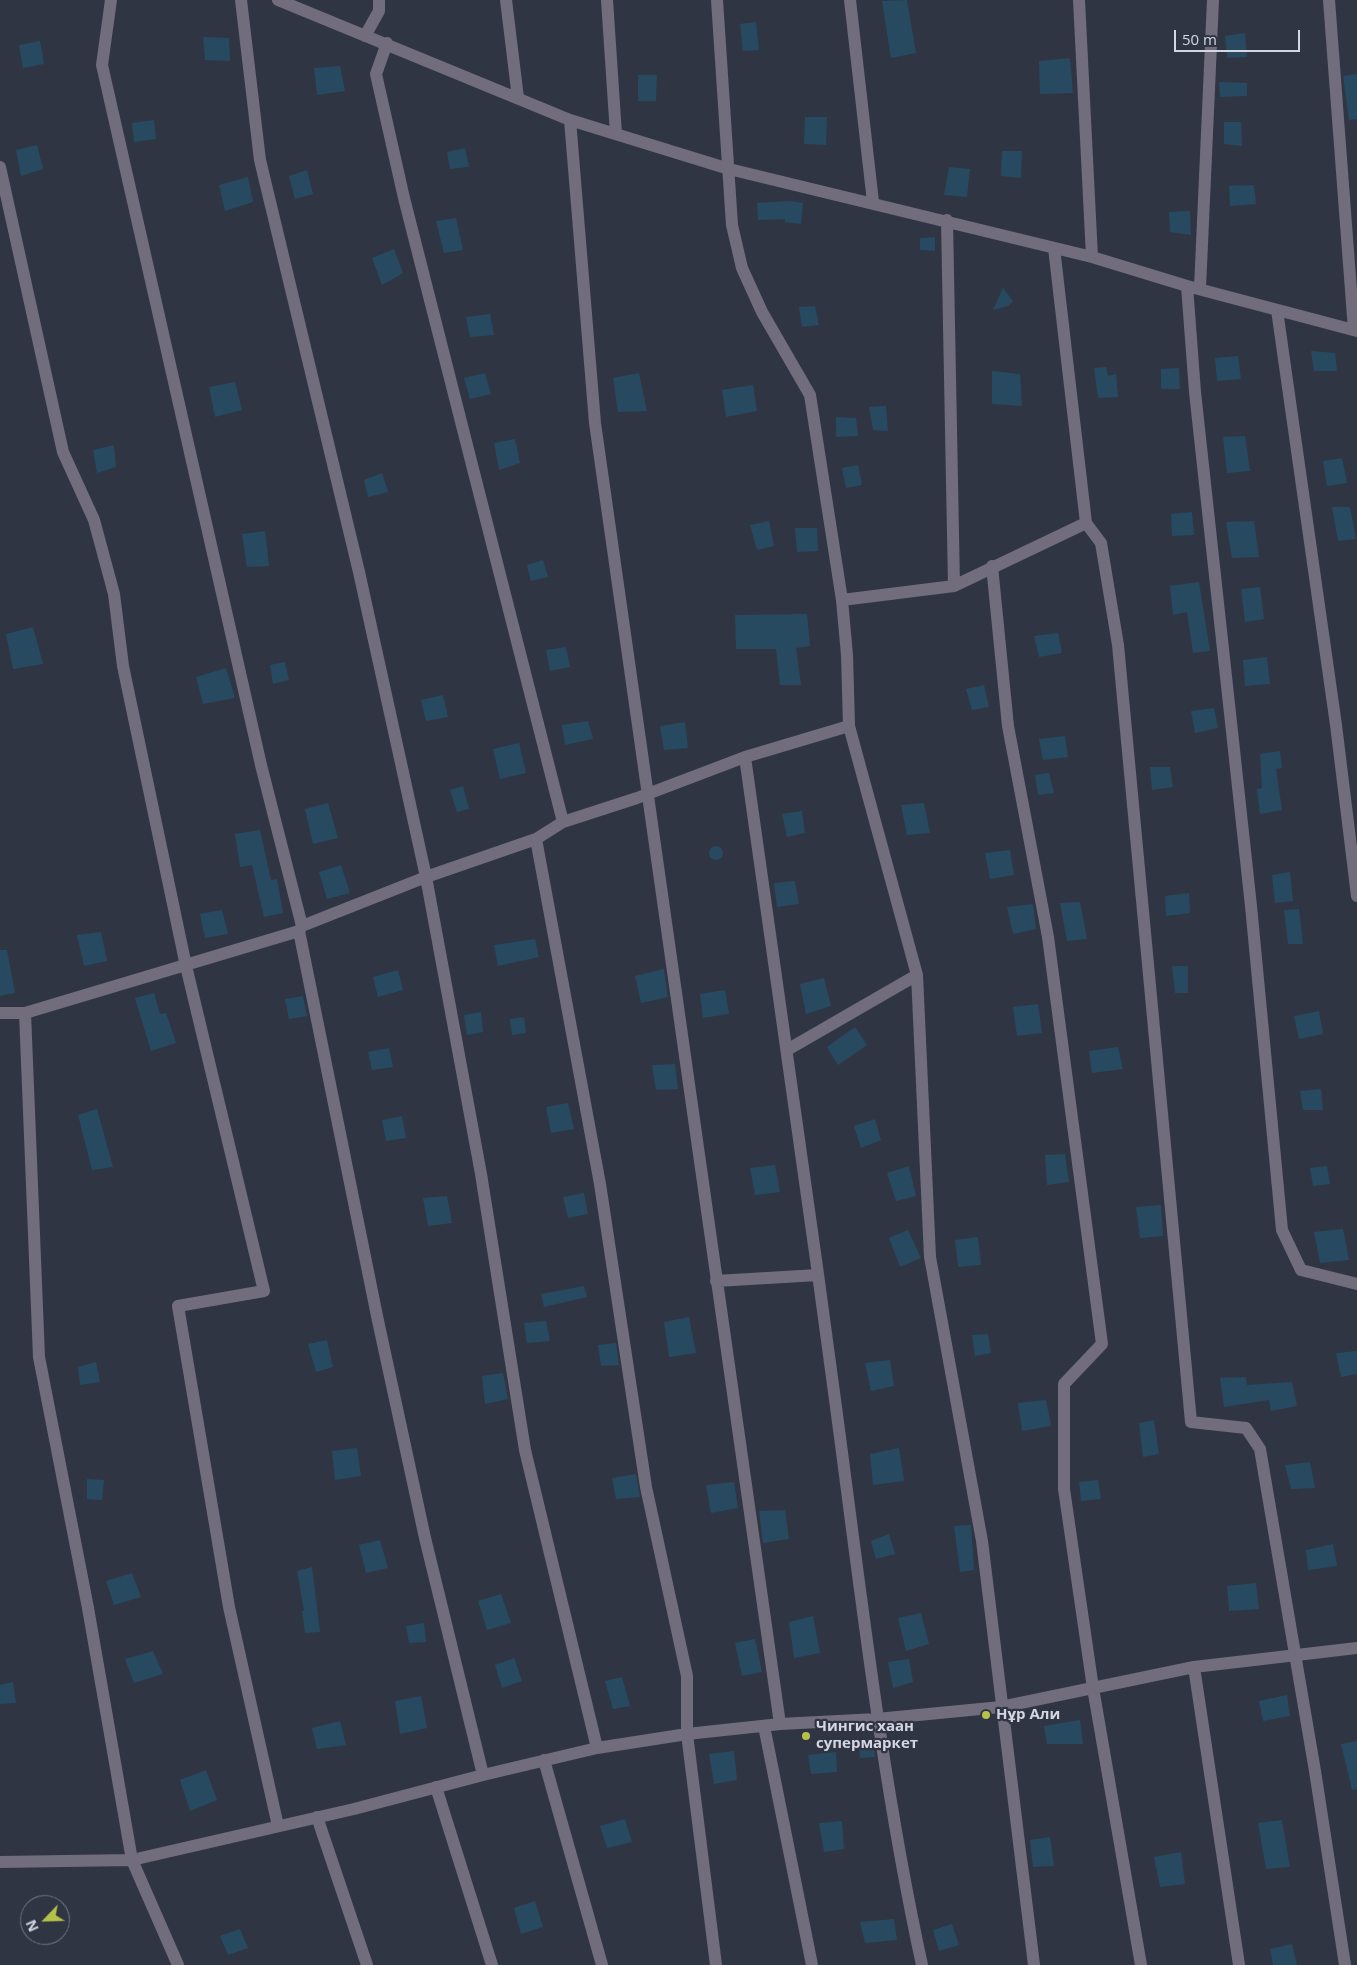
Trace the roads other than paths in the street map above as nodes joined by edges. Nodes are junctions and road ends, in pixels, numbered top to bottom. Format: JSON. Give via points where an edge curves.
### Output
{"nodes":[{"id":1,"x":111,"y":0,"type":"edge"},
{"id":2,"x":241,"y":0,"type":"edge"},
{"id":3,"x":278,"y":0,"type":"edge"},
{"id":4,"x":379,"y":0,"type":"edge"},
{"id":5,"x":506,"y":0,"type":"edge"},
{"id":6,"x":608,"y":0,"type":"edge"},
{"id":7,"x":717,"y":0,"type":"edge"},
{"id":8,"x":850,"y":0,"type":"edge"},
{"id":9,"x":1079,"y":0,"type":"edge"},
{"id":10,"x":1213,"y":0,"type":"edge"},
{"id":11,"x":1329,"y":0,"type":"edge"},
{"id":12,"x":365,"y":36,"type":"junction"},
{"id":13,"x":387,"y":43,"type":"junction"},
{"id":14,"x":518,"y":98,"type":"junction"},
{"id":15,"x":570,"y":120,"type":"junction"},
{"id":16,"x":616,"y":134,"type":"junction"},
{"id":17,"x":0,"y":167,"type":"edge"},
{"id":18,"x":729,"y":169,"type":"junction"},
{"id":19,"x":873,"y":202,"type":"junction"},
{"id":20,"x":947,"y":220,"type":"junction"},
{"id":21,"x":1054,"y":248,"type":"junction"},
{"id":22,"x":1092,"y":257,"type":"junction"},
{"id":23,"x":1187,"y":286,"type":"junction"},
{"id":24,"x":1200,"y":288,"type":"junction"},
{"id":25,"x":1277,"y":310,"type":"junction"},
{"id":26,"x":1355,"y":330,"type":"edge"},
{"id":27,"x":1086,"y":523,"type":"junction"},
{"id":28,"x":992,"y":566,"type":"junction"},
{"id":29,"x":954,"y":586,"type":"junction"},
{"id":30,"x":842,"y":600,"type":"junction"},
{"id":31,"x":849,"y":726,"type":"junction"},
{"id":32,"x":745,"y":757,"type":"junction"},
{"id":33,"x":647,"y":794,"type":"junction"},
{"id":34,"x":563,"y":822,"type":"junction"},
{"id":35,"x":536,"y":839,"type":"junction"},
{"id":36,"x":426,"y":877,"type":"junction"},
{"id":37,"x":1357,"y":896,"type":"edge"},
{"id":38,"x":300,"y":928,"type":"junction"},
{"id":39,"x":186,"y":966,"type":"junction"},
{"id":40,"x":917,"y":975,"type":"junction"},
{"id":41,"x":0,"y":1013,"type":"edge"},
{"id":42,"x":25,"y":1013,"type":"junction"},
{"id":43,"x":787,"y":1050,"type":"junction"},
{"id":44,"x":818,"y":1275,"type":"junction"},
{"id":45,"x":716,"y":1281,"type":"junction"},
{"id":46,"x":1357,"y":1284,"type":"edge"},
{"id":47,"x":1357,"y":1648,"type":"edge"},
{"id":48,"x":1296,"y":1654,"type":"junction"},
{"id":49,"x":1194,"y":1667,"type":"junction"},
{"id":50,"x":1093,"y":1688,"type":"junction"},
{"id":51,"x":1001,"y":1706,"type":"junction"},
{"id":52,"x":877,"y":1720,"type":"junction"},
{"id":53,"x":780,"y":1724,"type":"junction"},
{"id":54,"x":764,"y":1726,"type":"junction"},
{"id":55,"x":687,"y":1734,"type":"junction"},
{"id":56,"x":597,"y":1748,"type":"junction"},
{"id":57,"x":544,"y":1760,"type":"junction"},
{"id":58,"x":483,"y":1775,"type":"junction"},
{"id":59,"x":436,"y":1787,"type":"junction"},
{"id":60,"x":317,"y":1817,"type":"junction"},
{"id":61,"x":278,"y":1826,"type":"junction"},
{"id":62,"x":132,"y":1860,"type":"junction"},
{"id":63,"x":0,"y":1862,"type":"edge"},
{"id":64,"x":178,"y":1965,"type":"edge"},
{"id":65,"x":367,"y":1965,"type":"edge"},
{"id":66,"x":492,"y":1965,"type":"edge"},
{"id":67,"x":602,"y":1965,"type":"edge"},
{"id":68,"x":716,"y":1965,"type":"edge"},
{"id":69,"x":812,"y":1965,"type":"edge"},
{"id":70,"x":922,"y":1965,"type":"edge"},
{"id":71,"x":1034,"y":1965,"type":"edge"},
{"id":72,"x":1141,"y":1965,"type":"edge"},
{"id":73,"x":1239,"y":1965,"type":"edge"},
{"id":74,"x":1345,"y":1965,"type":"edge"}],
"edges":[{"from":1,"to":38,"type":"street","via":[[102,65]]},
{"from":2,"to":36,"type":"street","via":[[260,160],[359,572]]},
{"from":3,"to":12,"type":"street"},
{"from":4,"to":12,"type":"street","via":[[379,11]]},
{"from":5,"to":14,"type":"street"},
{"from":6,"to":16,"type":"street"},
{"from":7,"to":18,"type":"street"},
{"from":8,"to":19,"type":"street"},
{"from":9,"to":22,"type":"street"},
{"from":10,"to":24,"type":"street"},
{"from":11,"to":26,"type":"street"},
{"from":12,"to":13,"type":"street"},
{"from":13,"to":14,"type":"street"},
{"from":13,"to":34,"type":"street","via":[[376,74],[378,84]]},
{"from":14,"to":15,"type":"street"},
{"from":15,"to":16,"type":"street"},
{"from":15,"to":33,"type":"street","via":[[594,424]]},
{"from":16,"to":18,"type":"street"},
{"from":17,"to":39,"type":"street","via":[[63,452],[94,520],[114,594],[123,666]]},
{"from":18,"to":19,"type":"street"},
{"from":18,"to":30,"type":"street","via":[[732,225],[742,268],[762,312],[810,395]]},
{"from":19,"to":20,"type":"street"},
{"from":20,"to":21,"type":"street"},
{"from":20,"to":29,"type":"street"},
{"from":21,"to":22,"type":"street"},
{"from":21,"to":27,"type":"street"},
{"from":22,"to":23,"type":"street"},
{"from":23,"to":24,"type":"street"},
{"from":23,"to":46,"type":"street","via":[[1195,392],[1251,906],[1282,1230],[1301,1270]]},
{"from":24,"to":25,"type":"street"},
{"from":25,"to":26,"type":"street"},
{"from":25,"to":37,"type":"street"},
{"from":27,"to":28,"type":"street"},
{"from":27,"to":48,"type":"street","via":[[1101,544],[1118,645],[1191,1422],[1246,1428],[1260,1449]]},
{"from":28,"to":29,"type":"street"},
{"from":28,"to":50,"type":"street","via":[[1008,726],[1048,937],[1102,1344],[1064,1384],[1064,1489]]},
{"from":29,"to":30,"type":"street"},
{"from":30,"to":31,"type":"street"},
{"from":31,"to":32,"type":"street"},
{"from":31,"to":40,"type":"street"},
{"from":32,"to":33,"type":"street"},
{"from":32,"to":43,"type":"street"},
{"from":33,"to":34,"type":"street"},
{"from":33,"to":45,"type":"street"},
{"from":34,"to":35,"type":"street"},
{"from":35,"to":36,"type":"street"},
{"from":35,"to":55,"type":"street","via":[[600,1184],[646,1487],[687,1676]]},
{"from":36,"to":38,"type":"street"},
{"from":36,"to":56,"type":"street","via":[[481,1174],[525,1450]]},
{"from":38,"to":39,"type":"street"},
{"from":38,"to":58,"type":"street","via":[[377,1316],[421,1519]]},
{"from":39,"to":42,"type":"street"},
{"from":39,"to":61,"type":"street","via":[[264,1290],[178,1306],[229,1608]]},
{"from":40,"to":43,"type":"street"},
{"from":40,"to":51,"type":"street","via":[[930,1257],[982,1541]]},
{"from":41,"to":42,"type":"street"},
{"from":42,"to":62,"type":"street","via":[[39,1357],[88,1608]]},
{"from":43,"to":44,"type":"street"},
{"from":44,"to":45,"type":"street"},
{"from":44,"to":52,"type":"street"},
{"from":45,"to":53,"type":"street"},
{"from":47,"to":48,"type":"street"},
{"from":48,"to":49,"type":"street"},
{"from":48,"to":74,"type":"street"},
{"from":49,"to":50,"type":"street"},
{"from":49,"to":73,"type":"street"},
{"from":50,"to":51,"type":"street"},
{"from":50,"to":72,"type":"street"},
{"from":51,"to":52,"type":"street"},
{"from":51,"to":71,"type":"street"},
{"from":52,"to":53,"type":"street"},
{"from":52,"to":70,"type":"street"},
{"from":53,"to":54,"type":"street"},
{"from":54,"to":55,"type":"street"},
{"from":54,"to":69,"type":"street"},
{"from":55,"to":56,"type":"street"},
{"from":55,"to":68,"type":"street"},
{"from":56,"to":57,"type":"street"},
{"from":57,"to":58,"type":"street"},
{"from":57,"to":67,"type":"street"},
{"from":58,"to":59,"type":"street"},
{"from":59,"to":60,"type":"street"},
{"from":59,"to":66,"type":"street"},
{"from":60,"to":61,"type":"street"},
{"from":60,"to":65,"type":"street"},
{"from":61,"to":62,"type":"street"},
{"from":62,"to":63,"type":"street"},
{"from":62,"to":64,"type":"street"}]}
